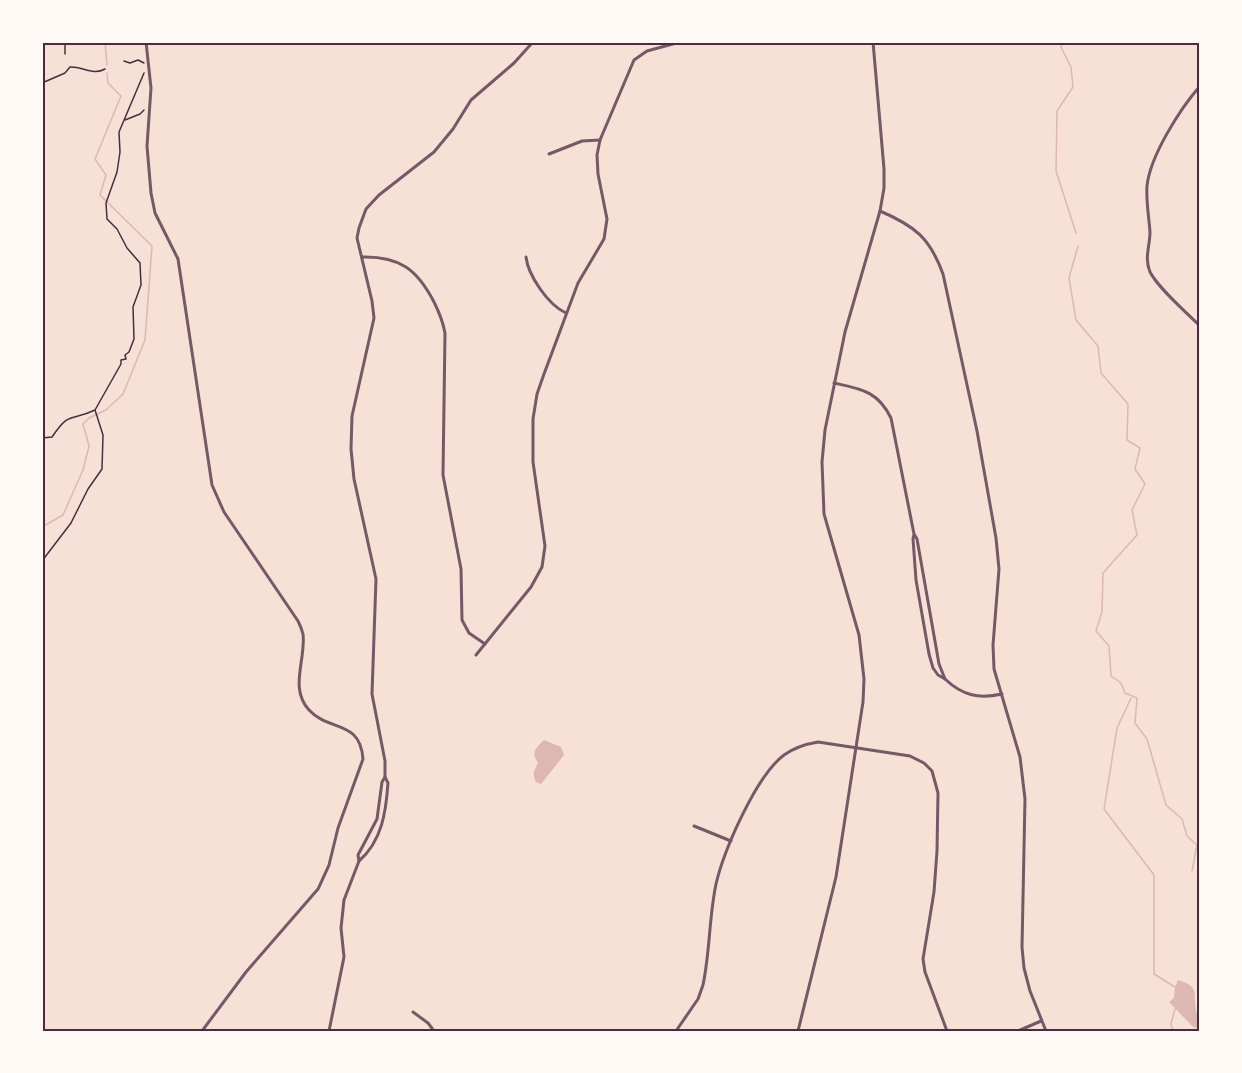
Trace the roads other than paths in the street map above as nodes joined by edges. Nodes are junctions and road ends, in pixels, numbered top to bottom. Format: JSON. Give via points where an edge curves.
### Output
{"nodes":[{"id":1,"x":146,"y":42,"type":"edge"},
{"id":2,"x":533,"y":42,"type":"edge"},
{"id":3,"x":680,"y":42,"type":"edge"},
{"id":4,"x":873,"y":42,"type":"edge"},
{"id":5,"x":1200,"y":86,"type":"edge"},
{"id":6,"x":600,"y":140,"type":"junction"},
{"id":7,"x":549,"y":154,"type":"dead end"},
{"id":8,"x":880,"y":211,"type":"junction"},
{"id":9,"x":361,"y":257,"type":"junction"},
{"id":10,"x":526,"y":257,"type":"dead end"},
{"id":11,"x":566,"y":313,"type":"junction"},
{"id":12,"x":1200,"y":326,"type":"edge"},
{"id":13,"x":834,"y":383,"type":"junction"},
{"id":14,"x":914,"y":534,"type":"junction"},
{"id":15,"x":485,"y":644,"type":"junction"},
{"id":16,"x":476,"y":655,"type":"dead end"},
{"id":17,"x":945,"y":679,"type":"junction"},
{"id":18,"x":1002,"y":694,"type":"junction"},
{"id":19,"x":856,"y":748,"type":"junction"},
{"id":20,"x":385,"y":777,"type":"junction"},
{"id":21,"x":694,"y":825,"type":"dead end"},
{"id":22,"x":731,"y":841,"type":"junction"},
{"id":23,"x":359,"y":861,"type":"junction"},
{"id":24,"x":413,"y":1012,"type":"dead end"},
{"id":25,"x":1042,"y":1021,"type":"junction"},
{"id":26,"x":202,"y":1031,"type":"edge"},
{"id":27,"x":329,"y":1031,"type":"edge"},
{"id":28,"x":434,"y":1031,"type":"edge"},
{"id":29,"x":676,"y":1031,"type":"edge"},
{"id":30,"x":798,"y":1031,"type":"edge"},
{"id":31,"x":947,"y":1031,"type":"edge"},
{"id":32,"x":1018,"y":1031,"type":"edge"},
{"id":33,"x":1046,"y":1031,"type":"edge"}],
"edges":[{"from":1,"to":26,"type":"street","via":[[151,88],[147,146],[152,193],[155,213],[178,260],[212,485],[224,513],[298,621],[303,635],[299,686],[302,699],[310,711],[355,735],[363,759],[318,889],[246,972]]},
{"from":2,"to":9,"type":"street","via":[[471,100],[434,152],[366,208],[357,238]]},
{"from":3,"to":6,"type":"street","via":[[640,54],[629,70]]},
{"from":4,"to":8,"type":"street","via":[[884,169]]},
{"from":5,"to":12,"type":"street","via":[[1157,153],[1147,185],[1150,232],[1146,258],[1152,275]]},
{"from":6,"to":7,"type":"street","via":[[582,141]]},
{"from":6,"to":11,"type":"street","via":[[598,174],[607,228]]},
{"from":8,"to":13,"type":"street"},
{"from":8,"to":18,"type":"street","via":[[924,237],[943,274],[996,538],[999,569],[993,645],[994,669]]},
{"from":9,"to":15,"type":"street","via":[[385,258],[411,270],[422,281],[442,319],[443,475],[461,569],[462,620],[469,633]]},
{"from":9,"to":20,"type":"street","via":[[374,318],[352,416],[351,448],[376,579],[372,694]]},
{"from":10,"to":11,"type":"street","via":[[529,273],[554,305]]},
{"from":11,"to":15,"type":"street","via":[[537,394],[534,419],[533,462],[545,546],[542,567],[531,587]]},
{"from":13,"to":14,"type":"street","via":[[859,388],[885,406],[894,431]]},
{"from":13,"to":19,"type":"street","via":[[825,430],[822,484],[824,514],[859,634],[862,657],[863,702]]},
{"from":14,"to":17,"type":"street"},
{"from":14,"to":17,"type":"street","via":[[915,579],[929,654],[933,668]]},
{"from":15,"to":16,"type":"street"},
{"from":17,"to":18,"type":"street","via":[[962,693],[976,697]]},
{"from":18,"to":25,"type":"street","via":[[1020,757],[1025,799],[1021,926],[1024,968]]},
{"from":19,"to":22,"type":"street","via":[[818,742],[782,756],[762,781]]},
{"from":19,"to":30,"type":"street","via":[[836,877]]},
{"from":19,"to":31,"type":"street","via":[[910,756],[924,763],[936,781],[937,851],[923,959]]},
{"from":20,"to":23,"type":"street","via":[[377,819],[358,855]]},
{"from":20,"to":23,"type":"street","via":[[388,783],[384,821],[372,846]]},
{"from":21,"to":22,"type":"street"},
{"from":22,"to":29,"type":"street","via":[[716,884],[703,985]]},
{"from":23,"to":27,"type":"street","via":[[344,900],[344,957]]},
{"from":24,"to":28,"type":"street"},
{"from":25,"to":32,"type":"street"},
{"from":25,"to":33,"type":"street"}]}
